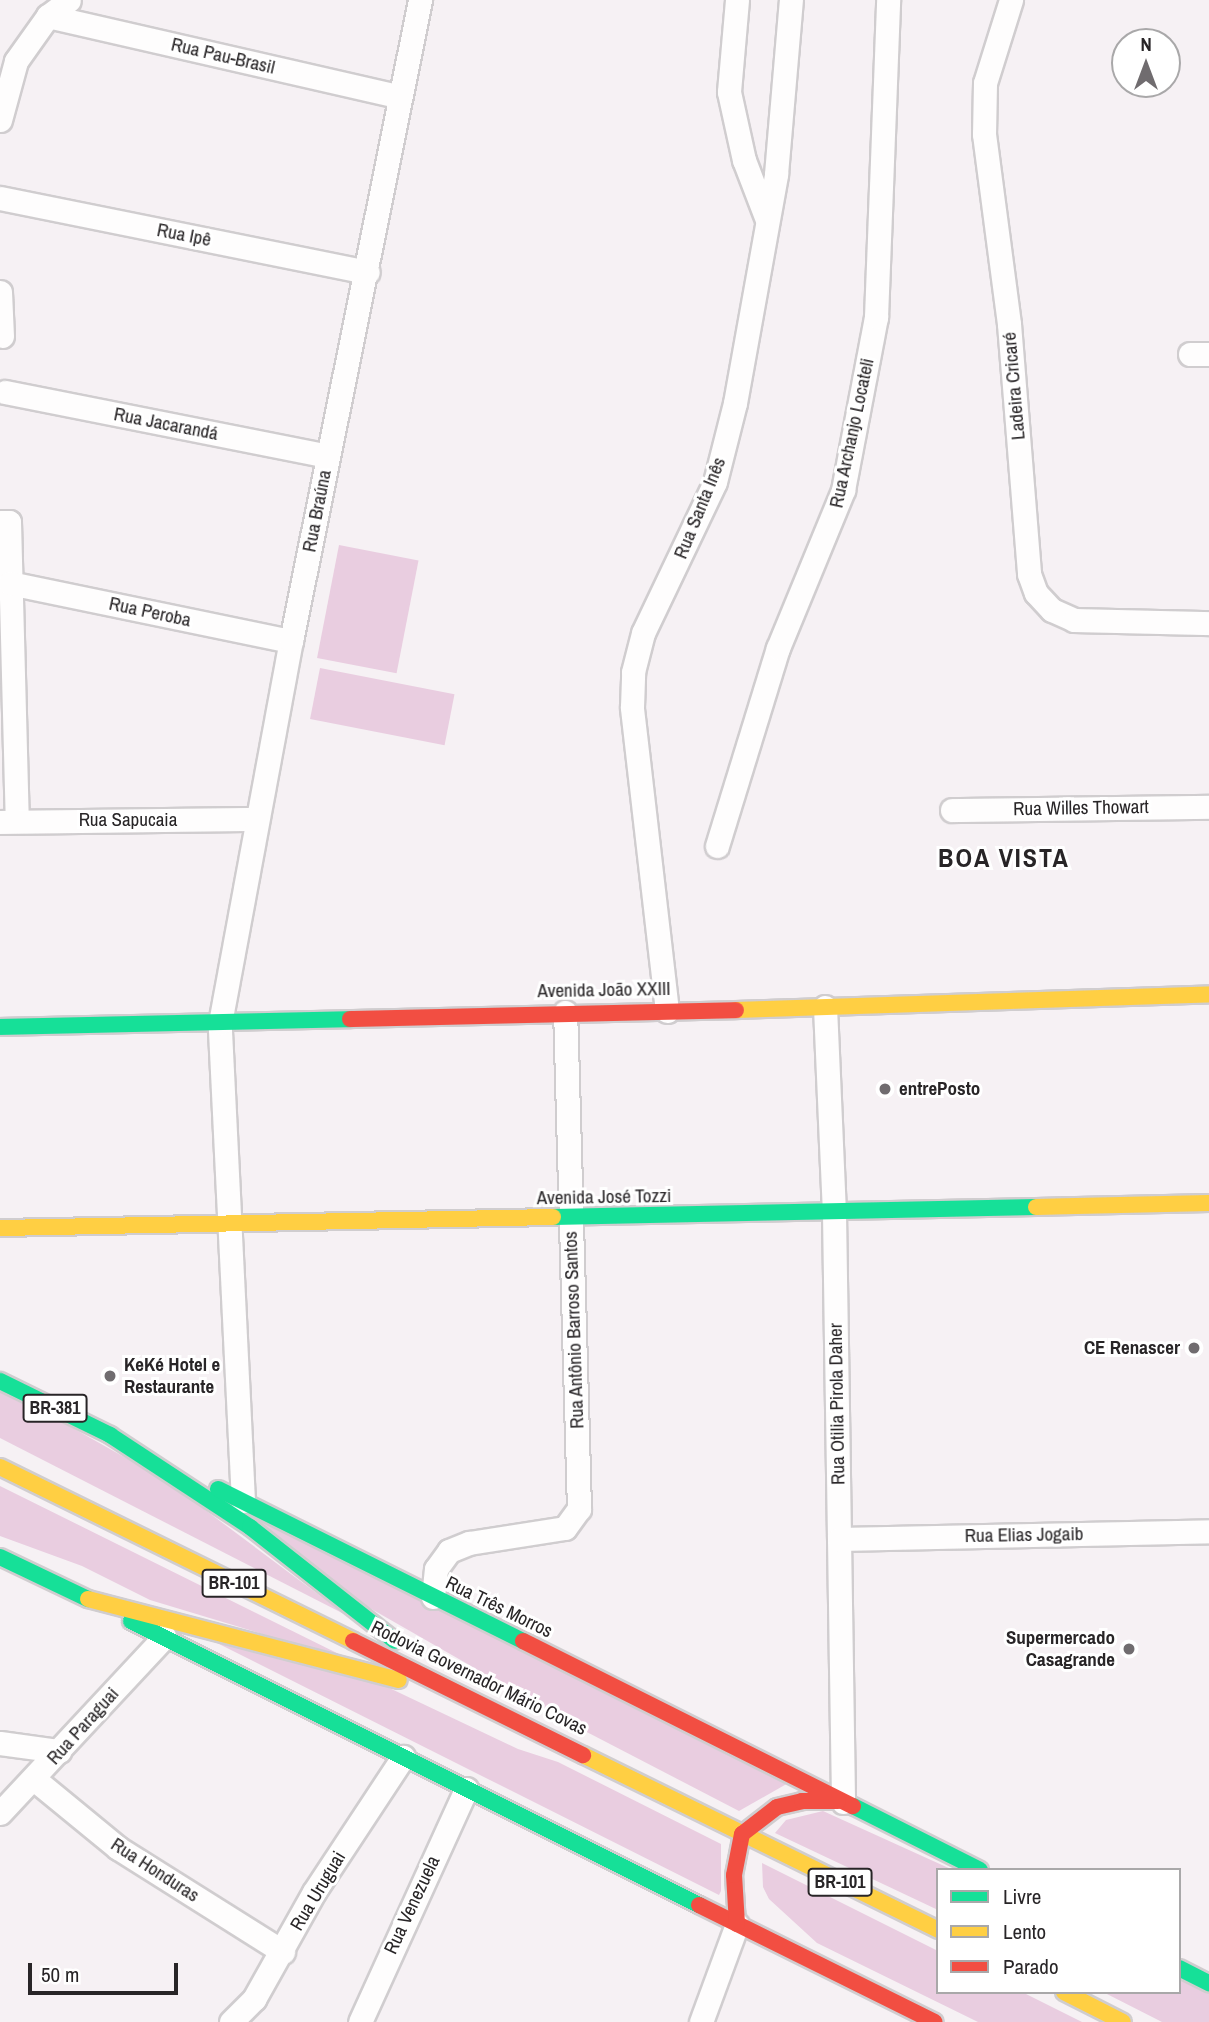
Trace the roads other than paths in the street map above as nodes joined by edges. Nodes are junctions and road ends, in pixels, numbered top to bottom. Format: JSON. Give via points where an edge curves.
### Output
{"nodes":[{"id":1,"x":69,"y":0,"type":"edge"},
{"id":2,"x":420,"y":0,"type":"edge"},
{"id":3,"x":737,"y":0,"type":"edge"},
{"id":4,"x":791,"y":0,"type":"edge"},
{"id":5,"x":888,"y":0,"type":"edge"},
{"id":6,"x":1011,"y":0,"type":"edge"},
{"id":7,"x":48,"y":16,"type":"junction"},
{"id":8,"x":398,"y":96,"type":"junction"},
{"id":9,"x":0,"y":120,"type":"edge"},
{"id":10,"x":0,"y":198,"type":"edge"},
{"id":11,"x":767,"y":220,"type":"junction"},
{"id":12,"x":368,"y":272,"type":"junction"},
{"id":13,"x":0,"y":292,"type":"edge"},
{"id":14,"x":2,"y":336,"type":"dead end"},
{"id":15,"x":5,"y":392,"type":"dead end"},
{"id":16,"x":328,"y":456,"type":"junction"},
{"id":17,"x":4,"y":522,"type":"edge"},
{"id":18,"x":10,"y":583,"type":"junction"},
{"id":19,"x":1209,"y":623,"type":"edge"},
{"id":20,"x":291,"y":641,"type":"junction"},
{"id":21,"x":1209,"y":807,"type":"edge"},
{"id":22,"x":952,"y":810,"type":"dead end"},
{"id":23,"x":256,"y":819,"type":"junction"},
{"id":24,"x":9,"y":821,"type":"edge"},
{"id":25,"x":717,"y":846,"type":"dead end"},
{"id":26,"x":1209,"y":994,"type":"edge"},
{"id":27,"x":825,"y":1007,"type":"junction"},
{"id":28,"x":667,"y":1010,"type":"junction"},
{"id":29,"x":565,"y":1012,"type":"junction"},
{"id":30,"x":220,"y":1023,"type":"junction"},
{"id":31,"x":0,"y":1027,"type":"edge"},
{"id":32,"x":1209,"y":1203,"type":"edge"},
{"id":33,"x":834,"y":1213,"type":"junction"},
{"id":34,"x":571,"y":1219,"type":"junction"},
{"id":35,"x":231,"y":1224,"type":"junction"},
{"id":36,"x":0,"y":1228,"type":"edge"},
{"id":37,"x":0,"y":1381,"type":"edge"},
{"id":38,"x":110,"y":1435,"type":"junction"},
{"id":39,"x":0,"y":1466,"type":"edge"},
{"id":40,"x":243,"y":1502,"type":"junction"},
{"id":41,"x":1209,"y":1531,"type":"edge"},
{"id":42,"x":839,"y":1538,"type":"junction"},
{"id":43,"x":0,"y":1557,"type":"edge"},
{"id":44,"x":433,"y":1597,"type":"junction"},
{"id":45,"x":88,"y":1599,"type":"junction"},
{"id":46,"x":164,"y":1637,"type":"junction"},
{"id":47,"x":470,"y":1696,"type":"junction"},
{"id":48,"x":0,"y":1743,"type":"edge"},
{"id":49,"x":58,"y":1751,"type":"junction"},
{"id":50,"x":403,"y":1757,"type":"junction"},
{"id":51,"x":34,"y":1779,"type":"junction"},
{"id":52,"x":466,"y":1789,"type":"junction"},
{"id":53,"x":843,"y":1801,"type":"junction"},
{"id":54,"x":0,"y":1813,"type":"edge"},
{"id":55,"x":742,"y":1834,"type":"junction"},
{"id":56,"x":976,"y":1868,"type":"edge"},
{"id":57,"x":737,"y":1924,"type":"junction"},
{"id":58,"x":936,"y":1929,"type":"edge"},
{"id":59,"x":283,"y":1952,"type":"junction"},
{"id":60,"x":1181,"y":1969,"type":"edge"},
{"id":61,"x":1209,"y":1983,"type":"edge"},
{"id":62,"x":1068,"y":1994,"type":"edge"},
{"id":63,"x":231,"y":2022,"type":"edge"},
{"id":64,"x":360,"y":2022,"type":"edge"},
{"id":65,"x":701,"y":2022,"type":"edge"},
{"id":66,"x":935,"y":2022,"type":"edge"},
{"id":67,"x":1123,"y":2022,"type":"edge"}],
"edges":[{"from":1,"to":7,"type":"street"},
{"from":2,"to":8,"type":"street","name":"Rua Braúna"},
{"from":3,"to":11,"type":"street","via":[[729,92],[744,160]]},
{"from":4,"to":11,"type":"street","name":"Rua Santa Inês","via":[[776,174]]},
{"from":5,"to":25,"type":"street","name":"Rua Archanjo Locateli","via":[[876,317],[843,490],[778,648]]},
{"from":6,"to":19,"type":"street","name":"Ladeira Cricaré","via":[[985,83],[984,134],[1009,324],[1029,574],[1036,593],[1052,610],[1074,620]]},
{"from":7,"to":8,"type":"street","name":"Rua Pau-Brasil"},
{"from":7,"to":9,"type":"street","via":[[16,61]]},
{"from":8,"to":12,"type":"street","name":"Rua Braúna"},
{"from":10,"to":12,"type":"street","name":"Rua Ipê"},
{"from":11,"to":28,"type":"street","name":"Rua Santa Inês","via":[[735,403],[715,482],[643,633],[633,672],[632,707]]},
{"from":12,"to":16,"type":"street","name":"Rua Braúna"},
{"from":13,"to":14,"type":"street"},
{"from":15,"to":16,"type":"street","name":"Rua Jacarandá"},
{"from":16,"to":20,"type":"street","name":"Rua Braúna"},
{"from":17,"to":18,"type":"street"},
{"from":18,"to":20,"type":"street","name":"Rua Peroba"},
{"from":18,"to":24,"type":"street"},
{"from":20,"to":23,"type":"street","name":"Rua Braúna"},
{"from":21,"to":22,"type":"street","name":"Rua Willes Thowart"},
{"from":23,"to":24,"type":"street","name":"Rua Sapucaia"},
{"from":23,"to":30,"type":"street","name":"Rua Braúna"},
{"from":26,"to":27,"type":"main road","name":"Avenida João XXIII"},
{"from":27,"to":28,"type":"main road","name":"Avenida João XXIII"},
{"from":27,"to":33,"type":"street","name":"Rua Otilia Pirola Daher"},
{"from":28,"to":29,"type":"main road","name":"Avenida João XXIII"},
{"from":29,"to":30,"type":"main road","name":"Avenida João XXIII"},
{"from":29,"to":34,"type":"street","name":"Rua Antônio Barroso Santos"},
{"from":30,"to":31,"type":"main road","name":"Avenida João XXIII"},
{"from":30,"to":35,"type":"street","name":"Rua Braúna"},
{"from":32,"to":33,"type":"main road","name":"Avenida José Tozzi"},
{"from":33,"to":34,"type":"main road","name":"Avenida José Tozzi"},
{"from":33,"to":42,"type":"street","name":"Rua Otilia Pirola Daher"},
{"from":34,"to":35,"type":"main road","name":"Avenida José Tozzi"},
{"from":34,"to":44,"type":"street","name":"Rua Antônio Barroso Santos","via":[[580,1493],[574,1521],[556,1530],[469,1543],[449,1551],[436,1569]]},
{"from":35,"to":36,"type":"main road","name":"Avenida José Tozzi"},
{"from":35,"to":40,"type":"street","name":"Rua Braúna"},
{"from":37,"to":38,"type":"main road","name":"Rua Três Morros","number":"BR-381"},
{"from":38,"to":40,"type":"main road","name":"Rua Três Morros","number":"BR-381"},
{"from":38,"to":47,"type":"main road","via":[[250,1527],[321,1587]]},
{"from":39,"to":47,"type":"main road","name":"Rodovia Governador Mário Covas","number":"BR-101"},
{"from":40,"to":44,"type":"main road","name":"Rua Três Morros","number":"BR-381"},
{"from":41,"to":42,"type":"street","name":"Rua Elias Jogaib"},
{"from":42,"to":53,"type":"street","name":"Rua Otilia Pirola Daher"},
{"from":43,"to":45,"type":"main road"},
{"from":44,"to":53,"type":"main road","name":"Rua Três Morros","number":"BR-381"},
{"from":45,"to":46,"type":"main road"},
{"from":45,"to":47,"type":"main road"},
{"from":46,"to":49,"type":"street","name":"Rua Paraguai"},
{"from":46,"to":50,"type":"main road"},
{"from":47,"to":55,"type":"main road","name":"Rodovia Governador Mário Covas","number":"BR-101"},
{"from":48,"to":49,"type":"street"},
{"from":49,"to":51,"type":"street","name":"Rua Paraguai"},
{"from":50,"to":52,"type":"main road"},
{"from":50,"to":59,"type":"street","name":"Rua Uruguai","via":[[314,1892]]},
{"from":51,"to":54,"type":"street","name":"Rua Paraguai"},
{"from":51,"to":59,"type":"street","name":"Rua Honduras","via":[[118,1848]]},
{"from":52,"to":57,"type":"main road"},
{"from":52,"to":64,"type":"street","name":"Rua Venezuela"},
{"from":53,"to":55,"type":"main road","via":[[802,1801],[777,1807]]},
{"from":53,"to":56,"type":"main road","name":"Rua Três Morros","number":"BR-381"},
{"from":55,"to":57,"type":"main road","via":[[734,1875]]},
{"from":55,"to":58,"type":"main road","name":"Rodovia Governador Mário Covas","number":"BR-101"},
{"from":57,"to":65,"type":"street"},
{"from":57,"to":66,"type":"main road"},
{"from":59,"to":63,"type":"street","name":"Rua Uruguai","via":[[254,1999]]},
{"from":60,"to":61,"type":"main road"},
{"from":62,"to":67,"type":"main road"}]}
